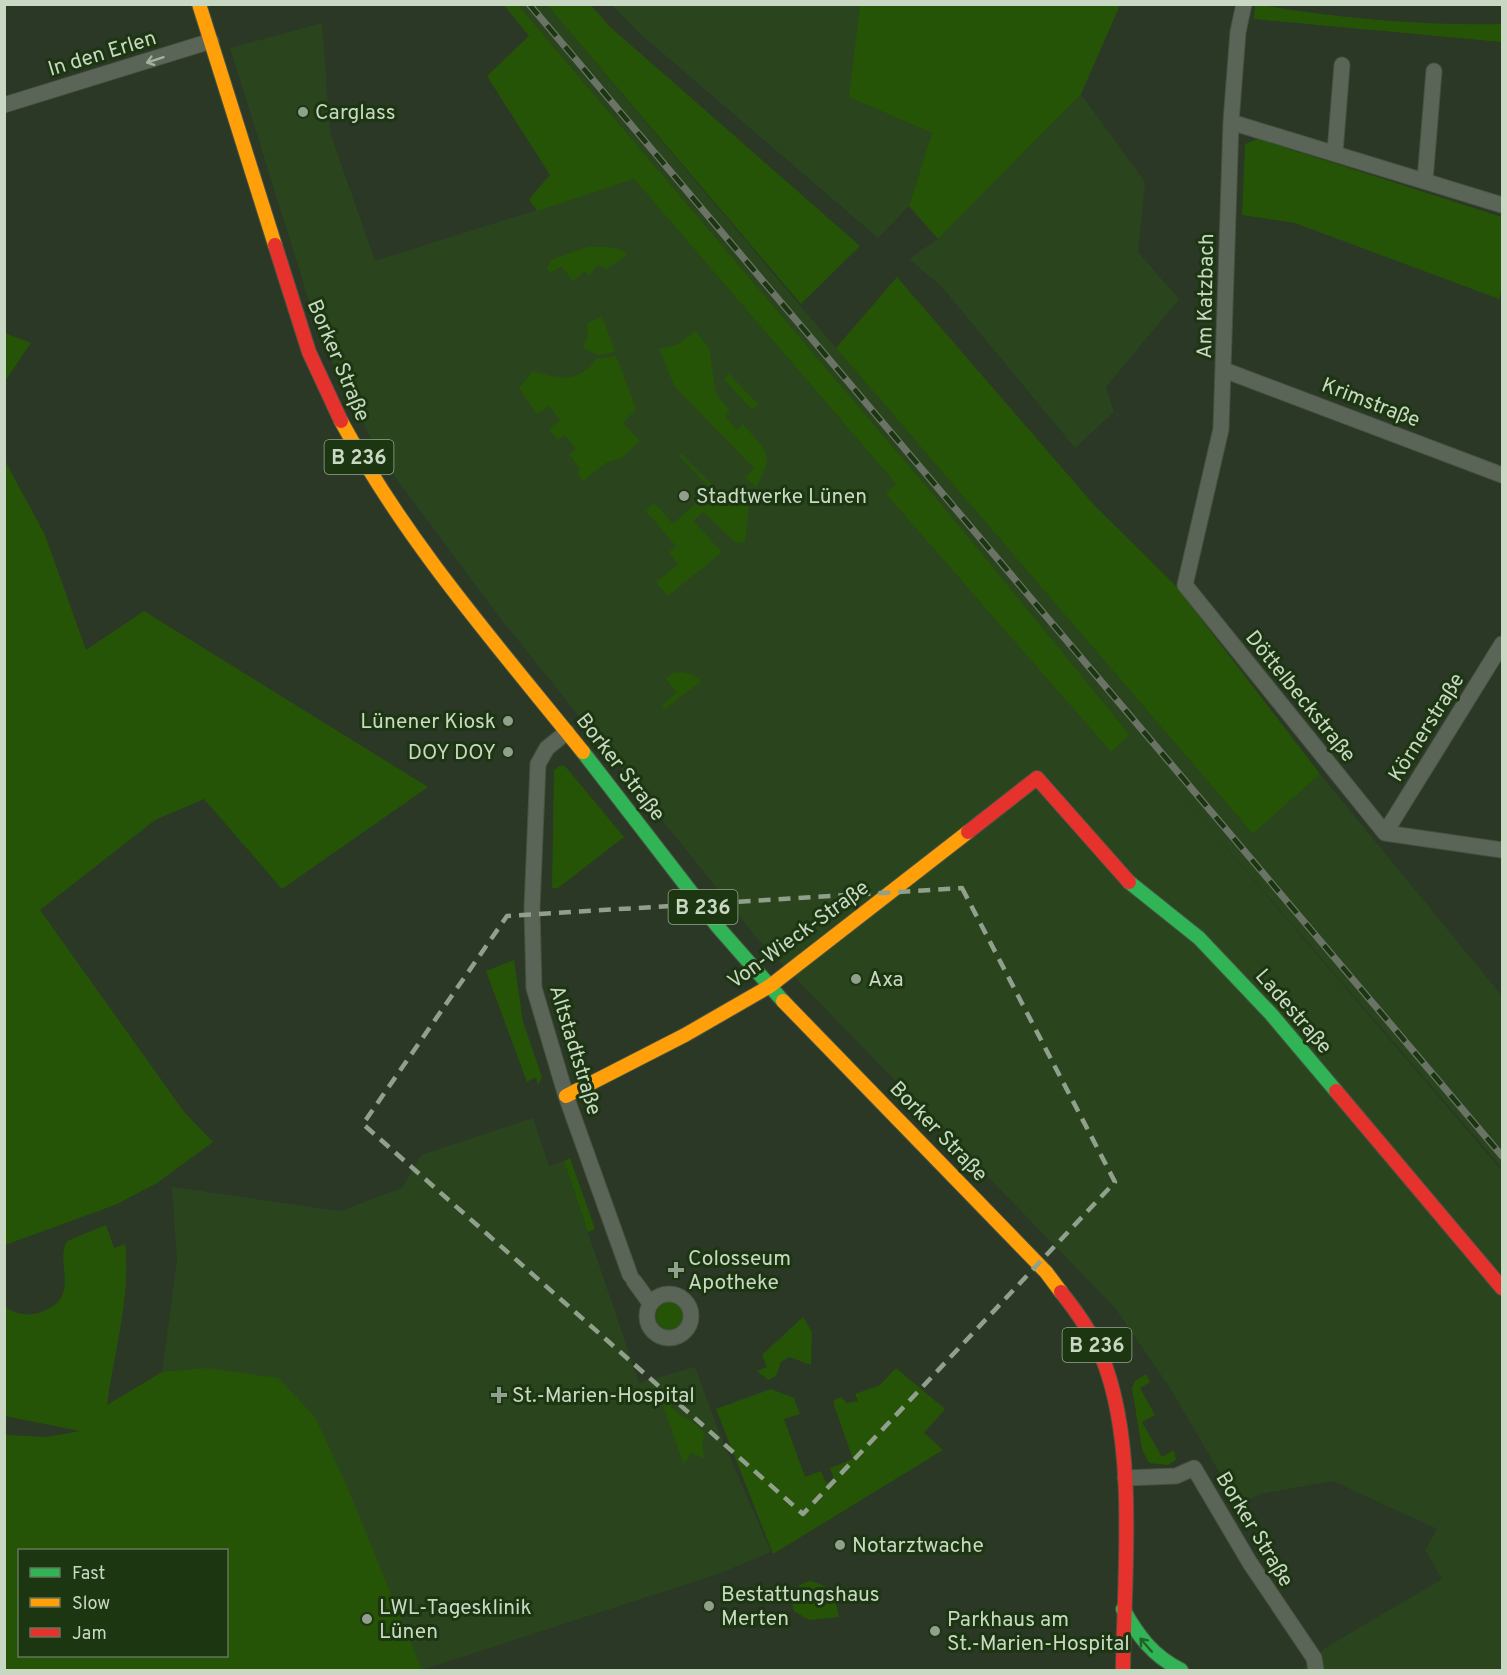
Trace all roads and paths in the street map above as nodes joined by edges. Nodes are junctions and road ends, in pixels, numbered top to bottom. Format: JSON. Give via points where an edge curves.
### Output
{"nodes":[{"id":1,"x":199,"y":4,"type":"edge"},
{"id":2,"x":1244,"y":4,"type":"edge"},
{"id":3,"x":211,"y":41,"type":"junction"},
{"id":4,"x":1342,"y":65,"type":"dead end"},
{"id":5,"x":1434,"y":71,"type":"dead end"},
{"id":6,"x":4,"y":105,"type":"edge"},
{"id":7,"x":1230,"y":122,"type":"junction"},
{"id":8,"x":1335,"y":152,"type":"junction"},
{"id":9,"x":1425,"y":180,"type":"junction"},
{"id":10,"x":1503,"y":205,"type":"edge"},
{"id":11,"x":1224,"y":370,"type":"junction"},
{"id":12,"x":1503,"y":475,"type":"edge"},
{"id":13,"x":1185,"y":585,"type":"joint"},
{"id":14,"x":1503,"y":644,"type":"edge"},
{"id":15,"x":567,"y":732,"type":"junction"},
{"id":16,"x":1037,"y":778,"type":"joint"},
{"id":17,"x":1384,"y":833,"type":"junction"},
{"id":18,"x":1503,"y":850,"type":"edge"},
{"id":19,"x":770,"y":986,"type":"junction"},
{"id":20,"x":566,"y":1096,"type":"junction"},
{"id":21,"x":1503,"y":1288,"type":"edge"},
{"id":22,"x":650,"y":1303,"type":"dead end"},
{"id":23,"x":1125,"y":1478,"type":"junction"},
{"id":24,"x":1122,"y":1608,"type":"junction"},
{"id":25,"x":1315,"y":1664,"type":"edge"},
{"id":26,"x":1123,"y":1671,"type":"edge"},
{"id":27,"x":1181,"y":1671,"type":"edge"}],
"edges":[{"from":1,"to":3,"type":"main road","name":"Borker Straße","number":"B 236"},
{"from":2,"to":7,"type":"street","name":"Am Katzbach"},
{"from":3,"to":6,"type":"street","name":"In den Erlen","one_way":true},
{"from":3,"to":15,"type":"main road","name":"Borker Straße","number":"B 236","via":[[291,298],[328,399],[366,470],[429,564]]},
{"from":4,"to":8,"type":"street"},
{"from":5,"to":9,"type":"street"},
{"from":7,"to":8,"type":"street"},
{"from":7,"to":11,"type":"street","name":"Am Katzbach"},
{"from":8,"to":9,"type":"street"},
{"from":9,"to":10,"type":"street"},
{"from":11,"to":12,"type":"street","name":"Krimstraße"},
{"from":11,"to":13,"type":"street","name":"Am Katzbach","via":[[1221,429]]},
{"from":13,"to":17,"type":"street","name":"Döttelbeckstraße"},
{"from":14,"to":17,"type":"street","name":"Körnerstraße"},
{"from":15,"to":19,"type":"main road","name":"Borker Straße","number":"B 236","via":[[717,926]]},
{"from":15,"to":20,"type":"street","name":"Altstadtstraße","via":[[547,748],[538,764],[532,908],[534,988]]},
{"from":16,"to":19,"type":"main road","name":"Von-Wieck-Straße"},
{"from":16,"to":21,"type":"main road","name":"Ladestraße","via":[[1129,883],[1199,938],[1271,1014]]},
{"from":17,"to":18,"type":"street"},
{"from":19,"to":20,"type":"main road","name":"Von-Wieck-Straße","via":[[686,1035]]},
{"from":19,"to":23,"type":"main road","name":"Borker Straße","number":"B 236","via":[[1046,1272],[1074,1307],[1104,1362],[1120,1429]]},
{"from":20,"to":22,"type":"street","name":"Altstadtstraße","via":[[632,1278]]},
{"from":23,"to":24,"type":"main road","name":"Borker Straße","number":"B 236"},
{"from":23,"to":25,"type":"street","name":"Borker Straße","via":[[1176,1476],[1194,1468]]},
{"from":24,"to":26,"type":"main road","name":"Borker Straße","number":"B 236"},
{"from":27,"to":24,"type":"main road","one_way":true,"via":[[1148,1649]]}]}
